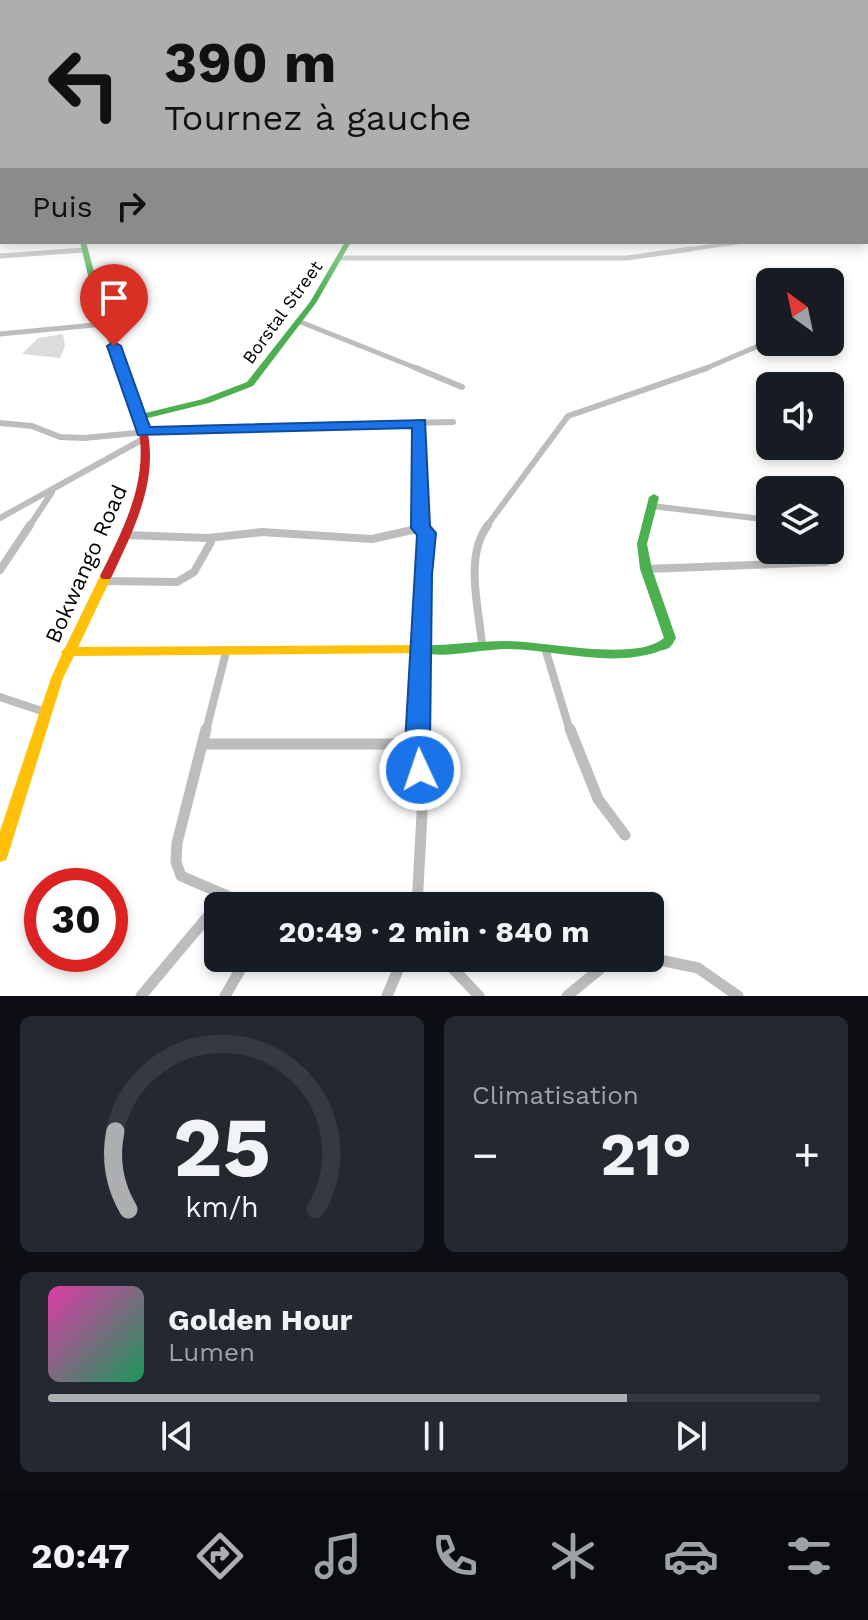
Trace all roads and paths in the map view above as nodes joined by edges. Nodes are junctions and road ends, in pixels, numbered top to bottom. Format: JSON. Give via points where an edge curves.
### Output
{"nodes":[{"id":1,"x":347,"y":244,"type":"edge"},
{"id":2,"x":692,"y":244,"type":"edge"},
{"id":3,"x":719,"y":244,"type":"edge"},
{"id":4,"x":84,"y":246,"type":"edge"},
{"id":5,"x":698,"y":246,"type":"junction"},
{"id":6,"x":0,"y":256,"type":"edge"},
{"id":7,"x":340,"y":258,"type":"junction"},
{"id":8,"x":298,"y":321,"type":"junction"},
{"id":9,"x":105,"y":324,"type":"junction"},
{"id":10,"x":0,"y":334,"type":"edge"},
{"id":11,"x":756,"y":347,"type":"edge"},
{"id":12,"x":462,"y":387,"type":"dead end"},
{"id":13,"x":140,"y":417,"type":"junction"},
{"id":14,"x":453,"y":422,"type":"dead end"},
{"id":15,"x":0,"y":423,"type":"edge"},
{"id":16,"x":420,"y":423,"type":"junction"},
{"id":17,"x":144,"y":435,"type":"junction"},
{"id":18,"x":54,"y":489,"type":"junction"},
{"id":19,"x":653,"y":502,"type":"joint"},
{"id":20,"x":0,"y":518,"type":"edge"},
{"id":21,"x":756,"y":518,"type":"edge"},
{"id":22,"x":421,"y":528,"type":"junction"},
{"id":23,"x":125,"y":535,"type":"junction"},
{"id":24,"x":208,"y":538,"type":"junction"},
{"id":25,"x":775,"y":564,"type":"edge"},
{"id":26,"x":646,"y":569,"type":"junction"},
{"id":27,"x":0,"y":570,"type":"edge"},
{"id":28,"x":105,"y":581,"type":"junction"},
{"id":29,"x":482,"y":645,"type":"junction"},
{"id":30,"x":545,"y":648,"type":"junction"},
{"id":31,"x":422,"y":650,"type":"junction"},
{"id":32,"x":67,"y":652,"type":"junction"},
{"id":33,"x":226,"y":652,"type":"junction"},
{"id":34,"x":0,"y":697,"type":"edge"},
{"id":35,"x":45,"y":712,"type":"junction"},
{"id":36,"x":202,"y":744,"type":"junction"},
{"id":37,"x":418,"y":744,"type":"junction"},
{"id":38,"x":625,"y":835,"type":"dead end"},
{"id":39,"x":0,"y":855,"type":"edge"},
{"id":40,"x":216,"y":892,"type":"edge"},
{"id":41,"x":418,"y":892,"type":"edge"},
{"id":42,"x":204,"y":921,"type":"edge"},
{"id":43,"x":664,"y":959,"type":"edge"},
{"id":44,"x":239,"y":972,"type":"edge"},
{"id":45,"x":397,"y":972,"type":"edge"},
{"id":46,"x":456,"y":972,"type":"edge"},
{"id":47,"x":596,"y":972,"type":"edge"},
{"id":48,"x":141,"y":996,"type":"edge"},
{"id":49,"x":225,"y":996,"type":"edge"},
{"id":50,"x":387,"y":996,"type":"edge"},
{"id":51,"x":479,"y":996,"type":"edge"},
{"id":52,"x":567,"y":996,"type":"edge"},
{"id":53,"x":738,"y":996,"type":"edge"}],
"edges":[{"from":1,"to":7,"type":"street","name":"Borstal Street"},
{"from":2,"to":5,"type":"street"},
{"from":3,"to":5,"type":"street"},
{"from":4,"to":6,"type":"street"},
{"from":4,"to":9,"type":"street","name":"Bokwango Road"},
{"from":5,"to":7,"type":"street","via":[[615,258]]},
{"from":7,"to":8,"type":"street","name":"Borstal Street"},
{"from":8,"to":12,"type":"street"},
{"from":8,"to":13,"type":"street","name":"Borstal Street","via":[[250,384]]},
{"from":9,"to":10,"type":"street"},
{"from":9,"to":13,"type":"street","name":"Bokwango Road"},
{"from":11,"to":29,"type":"street","via":[[563,420],[480,535],[475,557]]},
{"from":13,"to":17,"type":"street","name":"Bokwango Road"},
{"from":14,"to":16,"type":"street"},
{"from":15,"to":17,"type":"street","via":[[32,426],[60,437]]},
{"from":16,"to":17,"type":"street"},
{"from":16,"to":22,"type":"street"},
{"from":17,"to":18,"type":"street"},
{"from":17,"to":23,"type":"street","name":"Bokwango Road","via":[[144,485]]},
{"from":18,"to":20,"type":"street"},
{"from":18,"to":27,"type":"street"},
{"from":19,"to":21,"type":"street"},
{"from":19,"to":26,"type":"street","via":[[642,544]]},
{"from":22,"to":24,"type":"street","via":[[372,539],[262,532]]},
{"from":22,"to":31,"type":"street","via":[[427,533]]},
{"from":23,"to":24,"type":"street"},
{"from":23,"to":28,"type":"street","name":"Bokwango Road"},
{"from":24,"to":28,"type":"street","via":[[211,542],[194,572],[177,582]]},
{"from":25,"to":26,"type":"street"},
{"from":26,"to":30,"type":"street","via":[[670,638],[666,644],[621,654]]},
{"from":28,"to":32,"type":"street","name":"Bokwango Road"},
{"from":29,"to":30,"type":"street"},
{"from":29,"to":31,"type":"street"},
{"from":30,"to":38,"type":"street","via":[[608,821]]},
{"from":31,"to":33,"type":"street"},
{"from":31,"to":37,"type":"street"},
{"from":32,"to":33,"type":"street"},
{"from":32,"to":35,"type":"street","name":"Bokwango Road"},
{"from":33,"to":36,"type":"street"},
{"from":34,"to":35,"type":"street"},
{"from":35,"to":39,"type":"street","name":"Bokwango Road"},
{"from":36,"to":37,"type":"street"},
{"from":36,"to":40,"type":"street","via":[[176,862],[181,876]]},
{"from":37,"to":41,"type":"street","via":[[423,795]]},
{"from":42,"to":48,"type":"street"},
{"from":43,"to":53,"type":"street","via":[[719,975]]},
{"from":44,"to":49,"type":"street"},
{"from":45,"to":50,"type":"street"},
{"from":46,"to":51,"type":"street"},
{"from":47,"to":52,"type":"street"}]}
